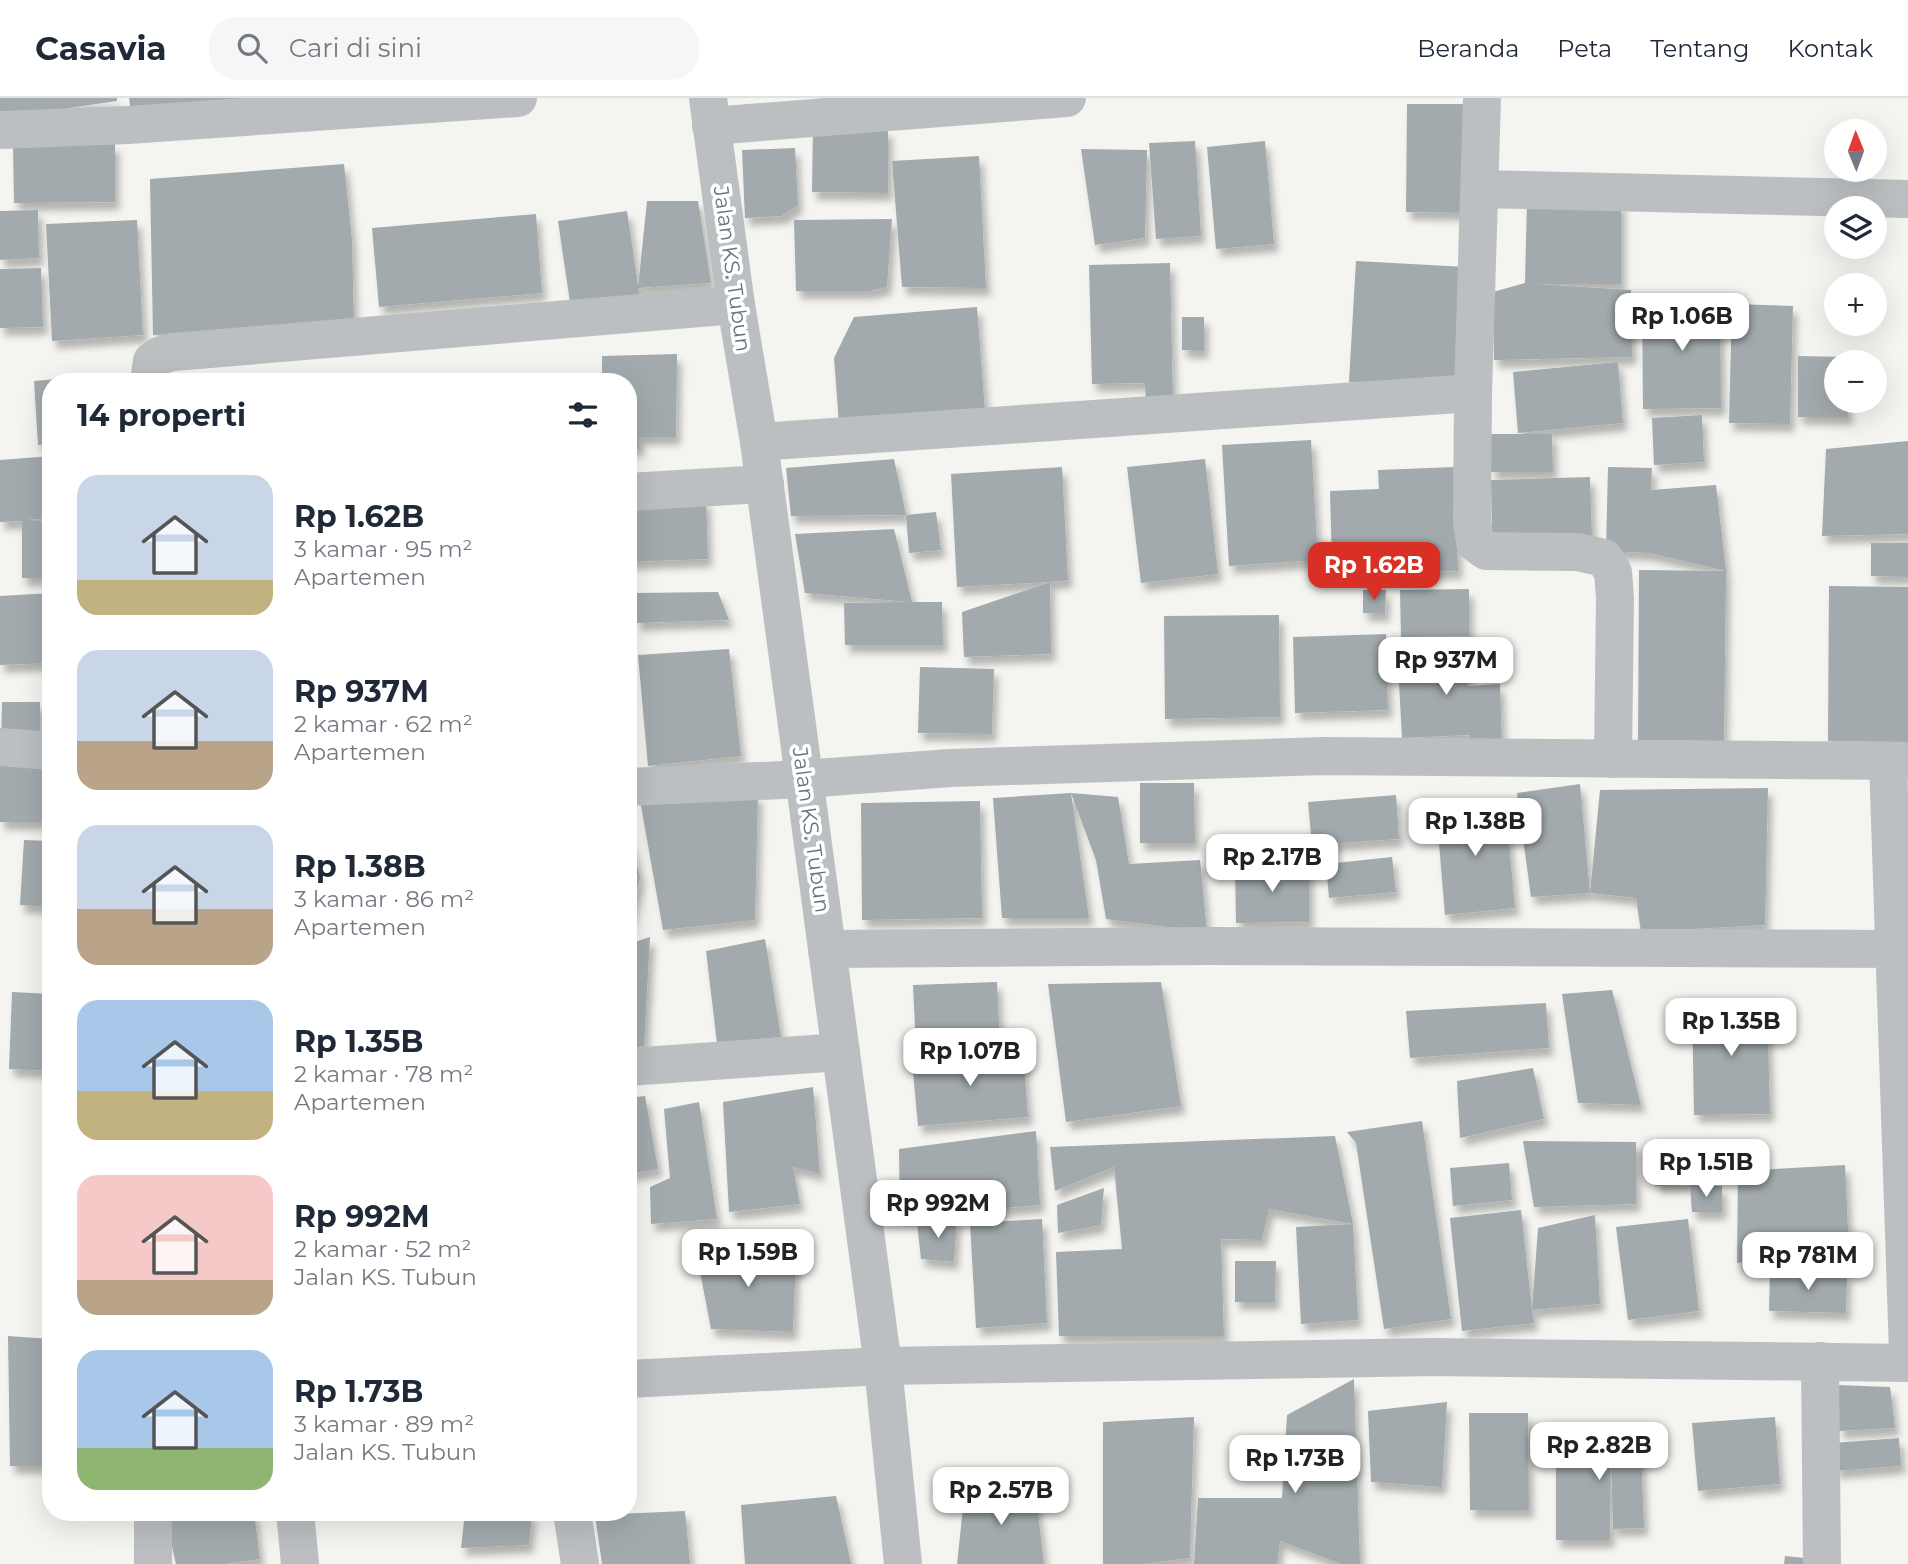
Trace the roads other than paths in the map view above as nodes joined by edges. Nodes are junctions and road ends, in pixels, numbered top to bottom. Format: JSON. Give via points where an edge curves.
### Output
{"nodes":[{"id":1,"x":518,"y":98,"type":"edge"},
{"id":2,"x":1067,"y":98,"type":"edge"},
{"id":3,"x":1482,"y":98,"type":"edge"},
{"id":4,"x":710,"y":112,"type":"edge"},
{"id":5,"x":0,"y":130,"type":"edge"},
{"id":6,"x":1480,"y":189,"type":"junction"},
{"id":7,"x":1908,"y":199,"type":"edge"},
{"id":8,"x":736,"y":305,"type":"junction"},
{"id":9,"x":150,"y":373,"type":"edge"},
{"id":10,"x":1473,"y":393,"type":"junction"},
{"id":11,"x":759,"y":442,"type":"junction"},
{"id":12,"x":765,"y":484,"type":"junction"},
{"id":13,"x":637,"y":491,"type":"edge"},
{"id":14,"x":0,"y":747,"type":"edge"},
{"id":15,"x":42,"y":750,"type":"edge"},
{"id":16,"x":1613,"y":759,"type":"junction"},
{"id":17,"x":1898,"y":761,"type":"edge"},
{"id":18,"x":804,"y":779,"type":"junction"},
{"id":19,"x":637,"y":787,"type":"edge"},
{"id":20,"x":827,"y":948,"type":"junction"},
{"id":21,"x":1901,"y":949,"type":"edge"},
{"id":22,"x":841,"y":1052,"type":"junction"},
{"id":23,"x":637,"y":1066,"type":"edge"},
{"id":24,"x":1908,"y":1352,"type":"edge"},
{"id":25,"x":1820,"y":1362,"type":"junction"},
{"id":26,"x":1908,"y":1363,"type":"edge"},
{"id":27,"x":883,"y":1366,"type":"junction"},
{"id":28,"x":637,"y":1379,"type":"edge"},
{"id":29,"x":153,"y":1521,"type":"edge"},
{"id":30,"x":296,"y":1521,"type":"edge"},
{"id":31,"x":573,"y":1521,"type":"edge"},
{"id":32,"x":153,"y":1564,"type":"edge"},
{"id":33,"x":300,"y":1564,"type":"edge"},
{"id":34,"x":580,"y":1564,"type":"edge"},
{"id":35,"x":903,"y":1564,"type":"edge"},
{"id":36,"x":1822,"y":1564,"type":"edge"}],
"edges":[{"from":1,"to":5,"type":"street"},
{"from":2,"to":4,"type":"street"},
{"from":3,"to":6,"type":"street"},
{"from":4,"to":8,"type":"street","name":"Jalan KS. Tubun"},
{"from":6,"to":7,"type":"street"},
{"from":6,"to":10,"type":"street"},
{"from":8,"to":9,"type":"street","via":[[173,352],[152,361]]},
{"from":8,"to":11,"type":"street","name":"Jalan KS. Tubun"},
{"from":10,"to":11,"type":"street"},
{"from":10,"to":16,"type":"street","via":[[1475,543],[1486,551],[1578,552],[1605,558],[1613,572]]},
{"from":11,"to":12,"type":"street","name":"Jalan KS. Tubun"},
{"from":12,"to":13,"type":"street"},
{"from":12,"to":18,"type":"street","name":"Jalan KS. Tubun"},
{"from":14,"to":15,"type":"street"},
{"from":16,"to":17,"type":"street"},
{"from":16,"to":18,"type":"street","via":[[1324,756],[950,768]]},
{"from":17,"to":21,"type":"street"},
{"from":18,"to":19,"type":"street"},
{"from":18,"to":20,"type":"street","name":"Jalan KS. Tubun"},
{"from":20,"to":21,"type":"street"},
{"from":20,"to":22,"type":"street","name":"Jalan KS. Tubun"},
{"from":21,"to":24,"type":"street"},
{"from":22,"to":23,"type":"street"},
{"from":22,"to":27,"type":"street","name":"Jalan KS. Tubun"},
{"from":25,"to":26,"type":"street"},
{"from":25,"to":27,"type":"street","via":[[1435,1357]]},
{"from":25,"to":36,"type":"street"},
{"from":27,"to":28,"type":"street"},
{"from":27,"to":35,"type":"street","name":"Jalan KS. Tubun"},
{"from":29,"to":32,"type":"street"},
{"from":30,"to":33,"type":"street"},
{"from":31,"to":34,"type":"street"}]}
